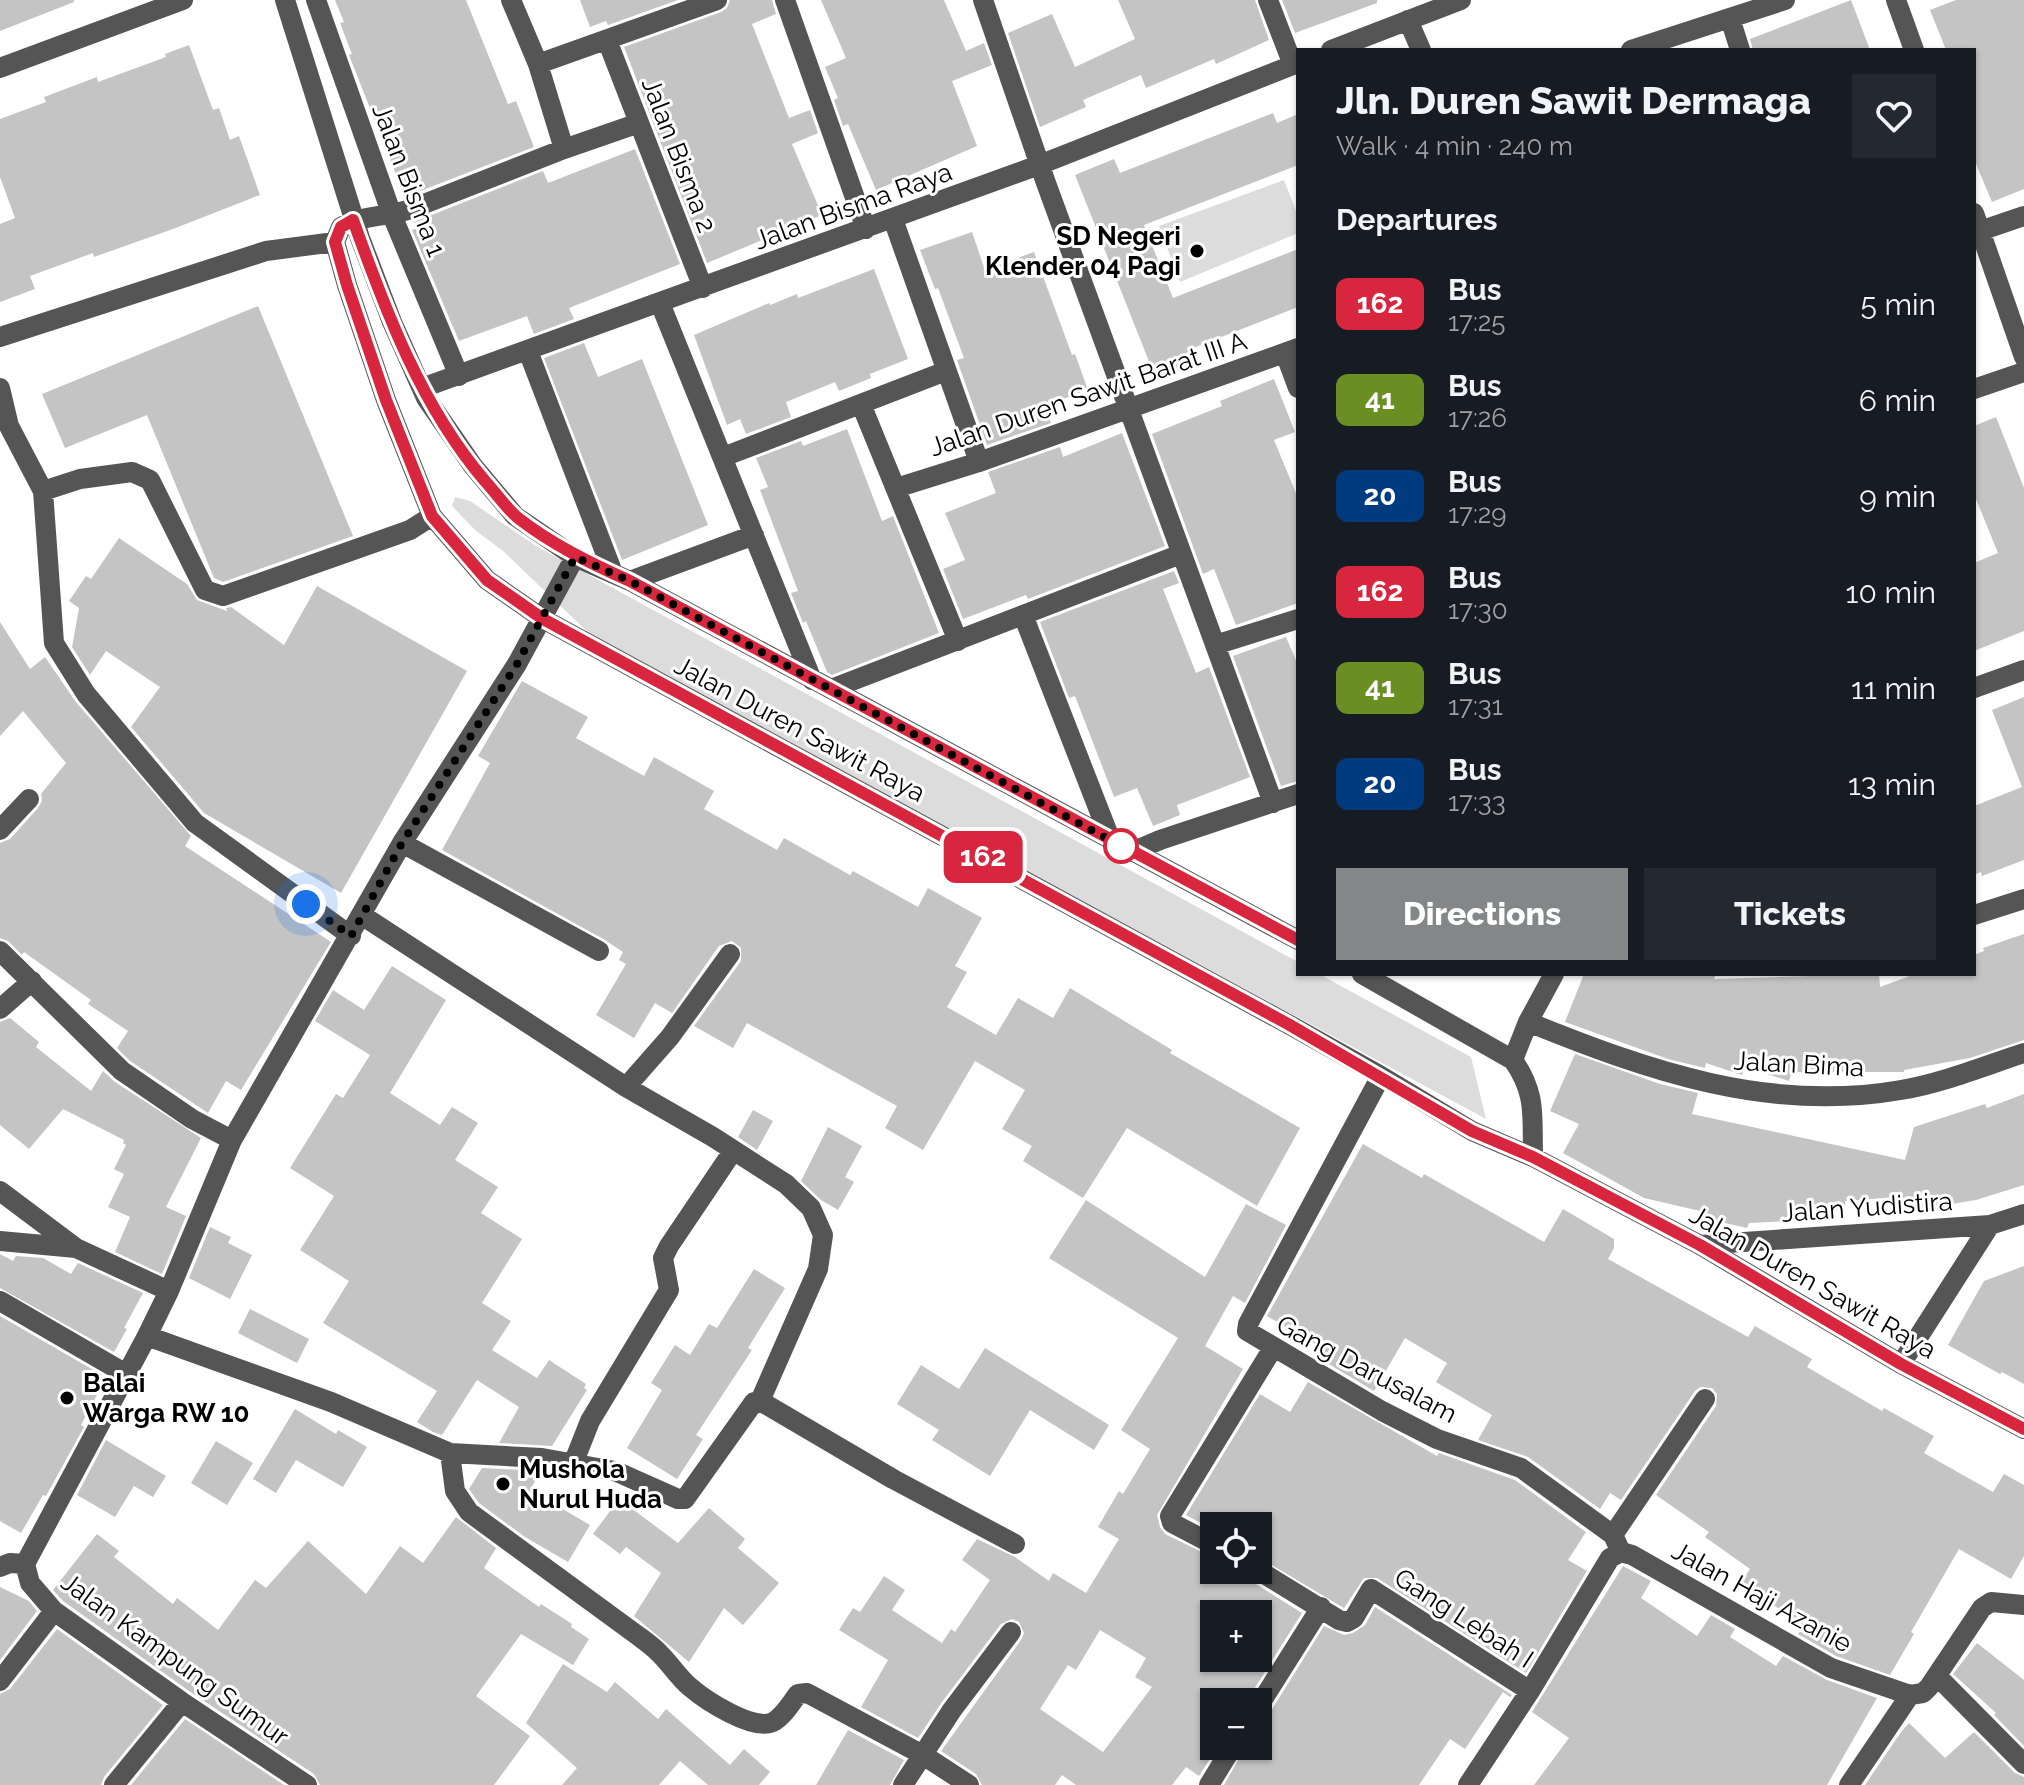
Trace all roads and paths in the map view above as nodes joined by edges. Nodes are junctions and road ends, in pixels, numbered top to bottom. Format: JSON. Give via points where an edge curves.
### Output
{"nodes":[{"id":1,"x":183,"y":0,"type":"edge"},
{"id":2,"x":285,"y":0,"type":"edge"},
{"id":3,"x":316,"y":0,"type":"edge"},
{"id":4,"x":511,"y":0,"type":"edge"},
{"id":5,"x":717,"y":0,"type":"edge"},
{"id":6,"x":785,"y":0,"type":"edge"},
{"id":7,"x":1268,"y":0,"type":"edge"},
{"id":8,"x":1461,"y":0,"type":"edge"},
{"id":9,"x":1785,"y":0,"type":"edge"},
{"id":10,"x":1896,"y":0,"type":"edge"},
{"id":11,"x":987,"y":1,"type":"edge"},
{"id":12,"x":1730,"y":18,"type":"junction"},
{"id":13,"x":1408,"y":20,"type":"junction"},
{"id":14,"x":607,"y":40,"type":"junction"},
{"id":15,"x":1336,"y":48,"type":"edge"},
{"id":16,"x":1420,"y":48,"type":"edge"},
{"id":17,"x":1637,"y":48,"type":"edge"},
{"id":18,"x":1739,"y":48,"type":"edge"},
{"id":19,"x":1913,"y":48,"type":"edge"},
{"id":20,"x":538,"y":64,"type":"junction"},
{"id":21,"x":1295,"y":64,"type":"edge"},
{"id":22,"x":0,"y":68,"type":"edge"},
{"id":23,"x":639,"y":123,"type":"junction"},
{"id":24,"x":564,"y":149,"type":"junction"},
{"id":25,"x":1039,"y":165,"type":"junction"},
{"id":26,"x":392,"y":215,"type":"junction"},
{"id":27,"x":2024,"y":216,"type":"edge"},
{"id":28,"x":893,"y":219,"type":"junction"},
{"id":29,"x":353,"y":220,"type":"junction"},
{"id":30,"x":1977,"y":222,"type":"edge"},
{"id":31,"x":866,"y":229,"type":"junction"},
{"id":32,"x":335,"y":242,"type":"junction"},
{"id":33,"x":703,"y":288,"type":"junction"},
{"id":34,"x":660,"y":303,"type":"junction"},
{"id":35,"x":0,"y":337,"type":"edge"},
{"id":36,"x":528,"y":351,"type":"junction"},
{"id":37,"x":1291,"y":351,"type":"edge"},
{"id":38,"x":2024,"y":357,"type":"edge"},
{"id":39,"x":946,"y":371,"type":"junction"},
{"id":40,"x":2024,"y":372,"type":"edge"},
{"id":41,"x":459,"y":376,"type":"junction"},
{"id":42,"x":1296,"y":377,"type":"edge"},
{"id":43,"x":0,"y":388,"type":"edge"},
{"id":44,"x":422,"y":388,"type":"junction"},
{"id":45,"x":1976,"y":388,"type":"edge"},
{"id":46,"x":861,"y":404,"type":"junction"},
{"id":47,"x":1128,"y":409,"type":"junction"},
{"id":48,"x":723,"y":457,"type":"junction"},
{"id":49,"x":979,"y":462,"type":"junction"},
{"id":50,"x":896,"y":488,"type":"junction"},
{"id":51,"x":43,"y":491,"type":"junction"},
{"id":52,"x":432,"y":516,"type":"junction"},
{"id":53,"x":754,"y":535,"type":"junction"},
{"id":54,"x":1181,"y":554,"type":"junction"},
{"id":55,"x":575,"y":557,"type":"junction"},
{"id":56,"x":622,"y":577,"type":"junction"},
{"id":57,"x":1023,"y":615,"type":"junction"},
{"id":58,"x":543,"y":619,"type":"junction"},
{"id":59,"x":1296,"y":620,"type":"edge"},
{"id":60,"x":958,"y":641,"type":"junction"},
{"id":61,"x":1215,"y":645,"type":"junction"},
{"id":62,"x":2024,"y":670,"type":"edge"},
{"id":63,"x":822,"y":684,"type":"junction"},
{"id":64,"x":1976,"y":687,"type":"edge"},
{"id":65,"x":1296,"y":795,"type":"edge"},
{"id":66,"x":29,"y":799,"type":"dead end"},
{"id":67,"x":1273,"y":803,"type":"junction"},
{"id":68,"x":0,"y":830,"type":"edge"},
{"id":69,"x":1111,"y":841,"type":"junction"},
{"id":70,"x":402,"y":843,"type":"junction"},
{"id":71,"x":1132,"y":852,"type":"junction"},
{"id":72,"x":2024,"y":899,"type":"edge"},
{"id":73,"x":1976,"y":914,"type":"edge"},
{"id":74,"x":363,"y":916,"type":"junction"},
{"id":75,"x":351,"y":936,"type":"junction"},
{"id":76,"x":1296,"y":939,"type":"edge"},
{"id":77,"x":0,"y":951,"type":"edge"},
{"id":78,"x":599,"y":951,"type":"dead end"},
{"id":79,"x":730,"y":954,"type":"dead end"},
{"id":80,"x":1376,"y":976,"type":"edge"},
{"id":81,"x":1553,"y":976,"type":"edge"},
{"id":82,"x":32,"y":981,"type":"junction"},
{"id":83,"x":0,"y":1009,"type":"edge"},
{"id":84,"x":1528,"y":1022,"type":"junction"},
{"id":85,"x":2024,"y":1053,"type":"edge"},
{"id":86,"x":1513,"y":1060,"type":"junction"},
{"id":87,"x":1381,"y":1076,"type":"junction"},
{"id":88,"x":626,"y":1087,"type":"junction"},
{"id":89,"x":232,"y":1140,"type":"junction"},
{"id":90,"x":733,"y":1151,"type":"junction"},
{"id":91,"x":1533,"y":1157,"type":"junction"},
{"id":92,"x":0,"y":1191,"type":"edge"},
{"id":93,"x":2024,"y":1214,"type":"edge"},
{"id":94,"x":1990,"y":1225,"type":"junction"},
{"id":95,"x":0,"y":1241,"type":"edge"},
{"id":96,"x":1700,"y":1245,"type":"junction"},
{"id":97,"x":76,"y":1248,"type":"junction"},
{"id":98,"x":169,"y":1291,"type":"junction"},
{"id":99,"x":0,"y":1301,"type":"edge"},
{"id":100,"x":147,"y":1336,"type":"junction"},
{"id":101,"x":1273,"y":1348,"type":"junction"},
{"id":102,"x":1901,"y":1364,"type":"junction"},
{"id":103,"x":126,"y":1374,"type":"junction"},
{"id":104,"x":1705,"y":1399,"type":"dead end"},
{"id":105,"x":760,"y":1401,"type":"junction"},
{"id":106,"x":2024,"y":1429,"type":"edge"},
{"id":107,"x":450,"y":1453,"type":"junction"},
{"id":108,"x":573,"y":1464,"type":"junction"},
{"id":109,"x":1200,"y":1538,"type":"edge"},
{"id":110,"x":1617,"y":1543,"type":"junction"},
{"id":111,"x":1015,"y":1544,"type":"dead end"},
{"id":112,"x":25,"y":1564,"type":"junction"},
{"id":113,"x":0,"y":1567,"type":"edge"},
{"id":114,"x":1272,"y":1578,"type":"edge"},
{"id":115,"x":2024,"y":1605,"type":"edge"},
{"id":116,"x":1321,"y":1607,"type":"junction"},
{"id":117,"x":54,"y":1611,"type":"junction"},
{"id":118,"x":1011,"y":1632,"type":"dead end"},
{"id":119,"x":1937,"y":1676,"type":"junction"},
{"id":120,"x":0,"y":1681,"type":"edge"},
{"id":121,"x":1270,"y":1688,"type":"edge"},
{"id":122,"x":1530,"y":1691,"type":"junction"},
{"id":123,"x":1910,"y":1695,"type":"junction"},
{"id":124,"x":182,"y":1702,"type":"junction"},
{"id":125,"x":923,"y":1755,"type":"junction"},
{"id":126,"x":1224,"y":1760,"type":"edge"},
{"id":127,"x":2024,"y":1764,"type":"edge"},
{"id":128,"x":114,"y":1785,"type":"edge"},
{"id":129,"x":307,"y":1785,"type":"edge"},
{"id":130,"x":903,"y":1785,"type":"edge"},
{"id":131,"x":969,"y":1785,"type":"edge"},
{"id":132,"x":1209,"y":1785,"type":"edge"},
{"id":133,"x":1468,"y":1785,"type":"edge"},
{"id":134,"x":1849,"y":1785,"type":"edge"}],
"edges":[{"from":1,"to":22,"type":"street"},
{"from":2,"to":29,"type":"street","name":"Jalan Duren Sawit Raya"},
{"from":3,"to":26,"type":"street","name":"Jalan Bisma 1"},
{"from":4,"to":20,"type":"street"},
{"from":5,"to":14,"type":"street"},
{"from":6,"to":31,"type":"street"},
{"from":7,"to":21,"type":"street"},
{"from":8,"to":13,"type":"street"},
{"from":9,"to":12,"type":"street"},
{"from":10,"to":19,"type":"street"},
{"from":11,"to":25,"type":"street"},
{"from":12,"to":17,"type":"street"},
{"from":12,"to":18,"type":"street"},
{"from":13,"to":15,"type":"street"},
{"from":13,"to":16,"type":"street"},
{"from":14,"to":20,"type":"street"},
{"from":14,"to":23,"type":"street","name":"Jalan Bisma 2"},
{"from":20,"to":24,"type":"street"},
{"from":21,"to":25,"type":"street","name":"Jalan Bisma Raya"},
{"from":23,"to":24,"type":"street"},
{"from":23,"to":33,"type":"street","name":"Jalan Bisma 2"},
{"from":24,"to":26,"type":"street"},
{"from":25,"to":28,"type":"street","name":"Jalan Bisma Raya"},
{"from":25,"to":47,"type":"street"},
{"from":26,"to":29,"type":"street"},
{"from":26,"to":41,"type":"street","name":"Jalan Bisma 1"},
{"from":27,"to":30,"type":"street"},
{"from":28,"to":31,"type":"street","name":"Jalan Bisma Raya"},
{"from":28,"to":39,"type":"street"},
{"from":29,"to":32,"type":"street","via":[[341,227]]},
{"from":29,"to":44,"type":"street","name":"Jalan Duren Sawit Raya"},
{"from":30,"to":38,"type":"street"},
{"from":31,"to":33,"type":"street","name":"Jalan Bisma Raya"},
{"from":32,"to":35,"type":"street","via":[[266,251]]},
{"from":32,"to":52,"type":"street","name":"Jalan Duren Sawit Raya","via":[[386,400]]},
{"from":33,"to":34,"type":"street","name":"Jalan Bisma Raya"},
{"from":34,"to":36,"type":"street","name":"Jalan Bisma Raya"},
{"from":34,"to":48,"type":"street"},
{"from":36,"to":41,"type":"street","name":"Jalan Bisma Raya"},
{"from":36,"to":56,"type":"street"},
{"from":37,"to":42,"type":"street"},
{"from":37,"to":47,"type":"street","name":"Jalan Duren Sawit Barat III A"},
{"from":39,"to":46,"type":"street"},
{"from":39,"to":49,"type":"street"},
{"from":40,"to":45,"type":"street"},
{"from":41,"to":44,"type":"street","name":"Jalan Bisma Raya"},
{"from":43,"to":51,"type":"street","via":[[9,426]]},
{"from":44,"to":55,"type":"street","name":"Jalan Duren Sawit Raya","via":[[473,466],[515,516]]},
{"from":46,"to":48,"type":"street"},
{"from":46,"to":50,"type":"street"},
{"from":47,"to":49,"type":"street","name":"Jalan Duren Sawit Barat III A"},
{"from":47,"to":54,"type":"street"},
{"from":48,"to":53,"type":"street"},
{"from":49,"to":50,"type":"street","name":"Jalan Duren Sawit Barat III A"},
{"from":50,"to":60,"type":"street"},
{"from":51,"to":52,"type":"street","via":[[80,479],[132,472],[150,480],[205,590],[223,596],[410,530]]},
{"from":51,"to":75,"type":"street","via":[[54,643],[86,694],[195,823]]},
{"from":52,"to":58,"type":"street","name":"Jalan Duren Sawit Raya","via":[[487,580]]},
{"from":53,"to":56,"type":"street"},
{"from":53,"to":63,"type":"street"},
{"from":54,"to":57,"type":"street"},
{"from":54,"to":61,"type":"street"},
{"from":55,"to":56,"type":"street","name":"Jalan Duren Sawit Raya"},
{"from":55,"to":58,"type":"street"},
{"from":56,"to":63,"type":"street","name":"Jalan Duren Sawit Raya"},
{"from":57,"to":60,"type":"street"},
{"from":57,"to":69,"type":"street"},
{"from":58,"to":70,"type":"street"},
{"from":58,"to":87,"type":"street","name":"Jalan Duren Sawit Raya"},
{"from":59,"to":61,"type":"street"},
{"from":60,"to":63,"type":"street"},
{"from":61,"to":67,"type":"street"},
{"from":62,"to":64,"type":"street"},
{"from":63,"to":69,"type":"street","name":"Jalan Duren Sawit Raya"},
{"from":65,"to":67,"type":"street"},
{"from":66,"to":68,"type":"street"},
{"from":67,"to":71,"type":"street"},
{"from":69,"to":71,"type":"street","name":"Jalan Duren Sawit Raya"},
{"from":70,"to":74,"type":"street"},
{"from":70,"to":78,"type":"street"},
{"from":71,"to":76,"type":"street","name":"Jalan Duren Sawit Raya"},
{"from":72,"to":73,"type":"street"},
{"from":74,"to":75,"type":"street"},
{"from":74,"to":88,"type":"street"},
{"from":75,"to":89,"type":"street"},
{"from":77,"to":82,"type":"street"},
{"from":79,"to":88,"type":"street"},
{"from":80,"to":86,"type":"street"},
{"from":81,"to":84,"type":"street"},
{"from":82,"to":83,"type":"street"},
{"from":82,"to":89,"type":"street","via":[[122,1071]]},
{"from":84,"to":85,"type":"street","name":"Jalan Bima","via":[[1627,1062],[1739,1091],[1845,1097],[1902,1090]]},
{"from":84,"to":86,"type":"street"},
{"from":86,"to":91,"type":"street","via":[[1531,1093]]},
{"from":87,"to":91,"type":"street","name":"Jalan Duren Sawit Raya","via":[[1472,1131]]},
{"from":87,"to":101,"type":"street","name":"Gang Darusalam","via":[[1248,1324],[1252,1336]]},
{"from":88,"to":90,"type":"street"},
{"from":89,"to":98,"type":"street"},
{"from":90,"to":105,"type":"street","via":[[786,1184],[811,1208],[823,1235],[818,1269]]},
{"from":90,"to":108,"type":"street","via":[[669,1246],[663,1258],[669,1290],[590,1421]]},
{"from":91,"to":96,"type":"street","name":"Jalan Duren Sawit Raya"},
{"from":92,"to":97,"type":"street"},
{"from":93,"to":94,"type":"street","name":"Jalan Yudistira"},
{"from":94,"to":96,"type":"street","name":"Jalan Yudistira"},
{"from":94,"to":102,"type":"street","name":"Jalan Yudistira"},
{"from":95,"to":97,"type":"street"},
{"from":96,"to":102,"type":"street","name":"Jalan Duren Sawit Raya"},
{"from":97,"to":98,"type":"street"},
{"from":98,"to":100,"type":"street"},
{"from":99,"to":103,"type":"street"},
{"from":100,"to":103,"type":"street"},
{"from":100,"to":107,"type":"street","via":[[331,1402]]},
{"from":101,"to":109,"type":"street","via":[[1170,1516],[1172,1523]]},
{"from":101,"to":110,"type":"street","name":"Gang Darusalam","via":[[1437,1439],[1521,1468]]},
{"from":102,"to":106,"type":"street","name":"Jalan Duren Sawit Raya"},
{"from":103,"to":112,"type":"street"},
{"from":104,"to":110,"type":"street"},
{"from":105,"to":108,"type":"street","via":[[754,1402],[685,1499],[669,1497],[615,1471]]},
{"from":105,"to":111,"type":"street"},
{"from":107,"to":108,"type":"street"},
{"from":107,"to":125,"type":"street","via":[[455,1491],[469,1512],[637,1635],[693,1690],[758,1724],[780,1717],[798,1694],[805,1693]]},
{"from":110,"to":122,"type":"street"},
{"from":110,"to":123,"type":"street","name":"Jalan Haji Azanie","via":[[1831,1668]]},
{"from":112,"to":113,"type":"street"},
{"from":112,"to":117,"type":"street","name":"Jalan Kampung Sumur","via":[[30,1583]]},
{"from":114,"to":116,"type":"street","name":"Gang Lebah I"},
{"from":115,"to":119,"type":"street","via":[[1991,1602],[1982,1608]]},
{"from":116,"to":121,"type":"street"},
{"from":116,"to":122,"type":"street","name":"Gang Lebah I","via":[[1347,1622],[1371,1589]]},
{"from":117,"to":120,"type":"street"},
{"from":117,"to":124,"type":"street","name":"Jalan Kampung Sumur"},
{"from":118,"to":125,"type":"street"},
{"from":119,"to":123,"type":"street","via":[[1923,1693]]},
{"from":119,"to":127,"type":"street"},
{"from":122,"to":133,"type":"street"},
{"from":123,"to":134,"type":"street"},
{"from":124,"to":128,"type":"street"},
{"from":124,"to":129,"type":"street","name":"Jalan Kampung Sumur"},
{"from":125,"to":130,"type":"street"},
{"from":125,"to":131,"type":"street"},
{"from":126,"to":132,"type":"street"}]}
